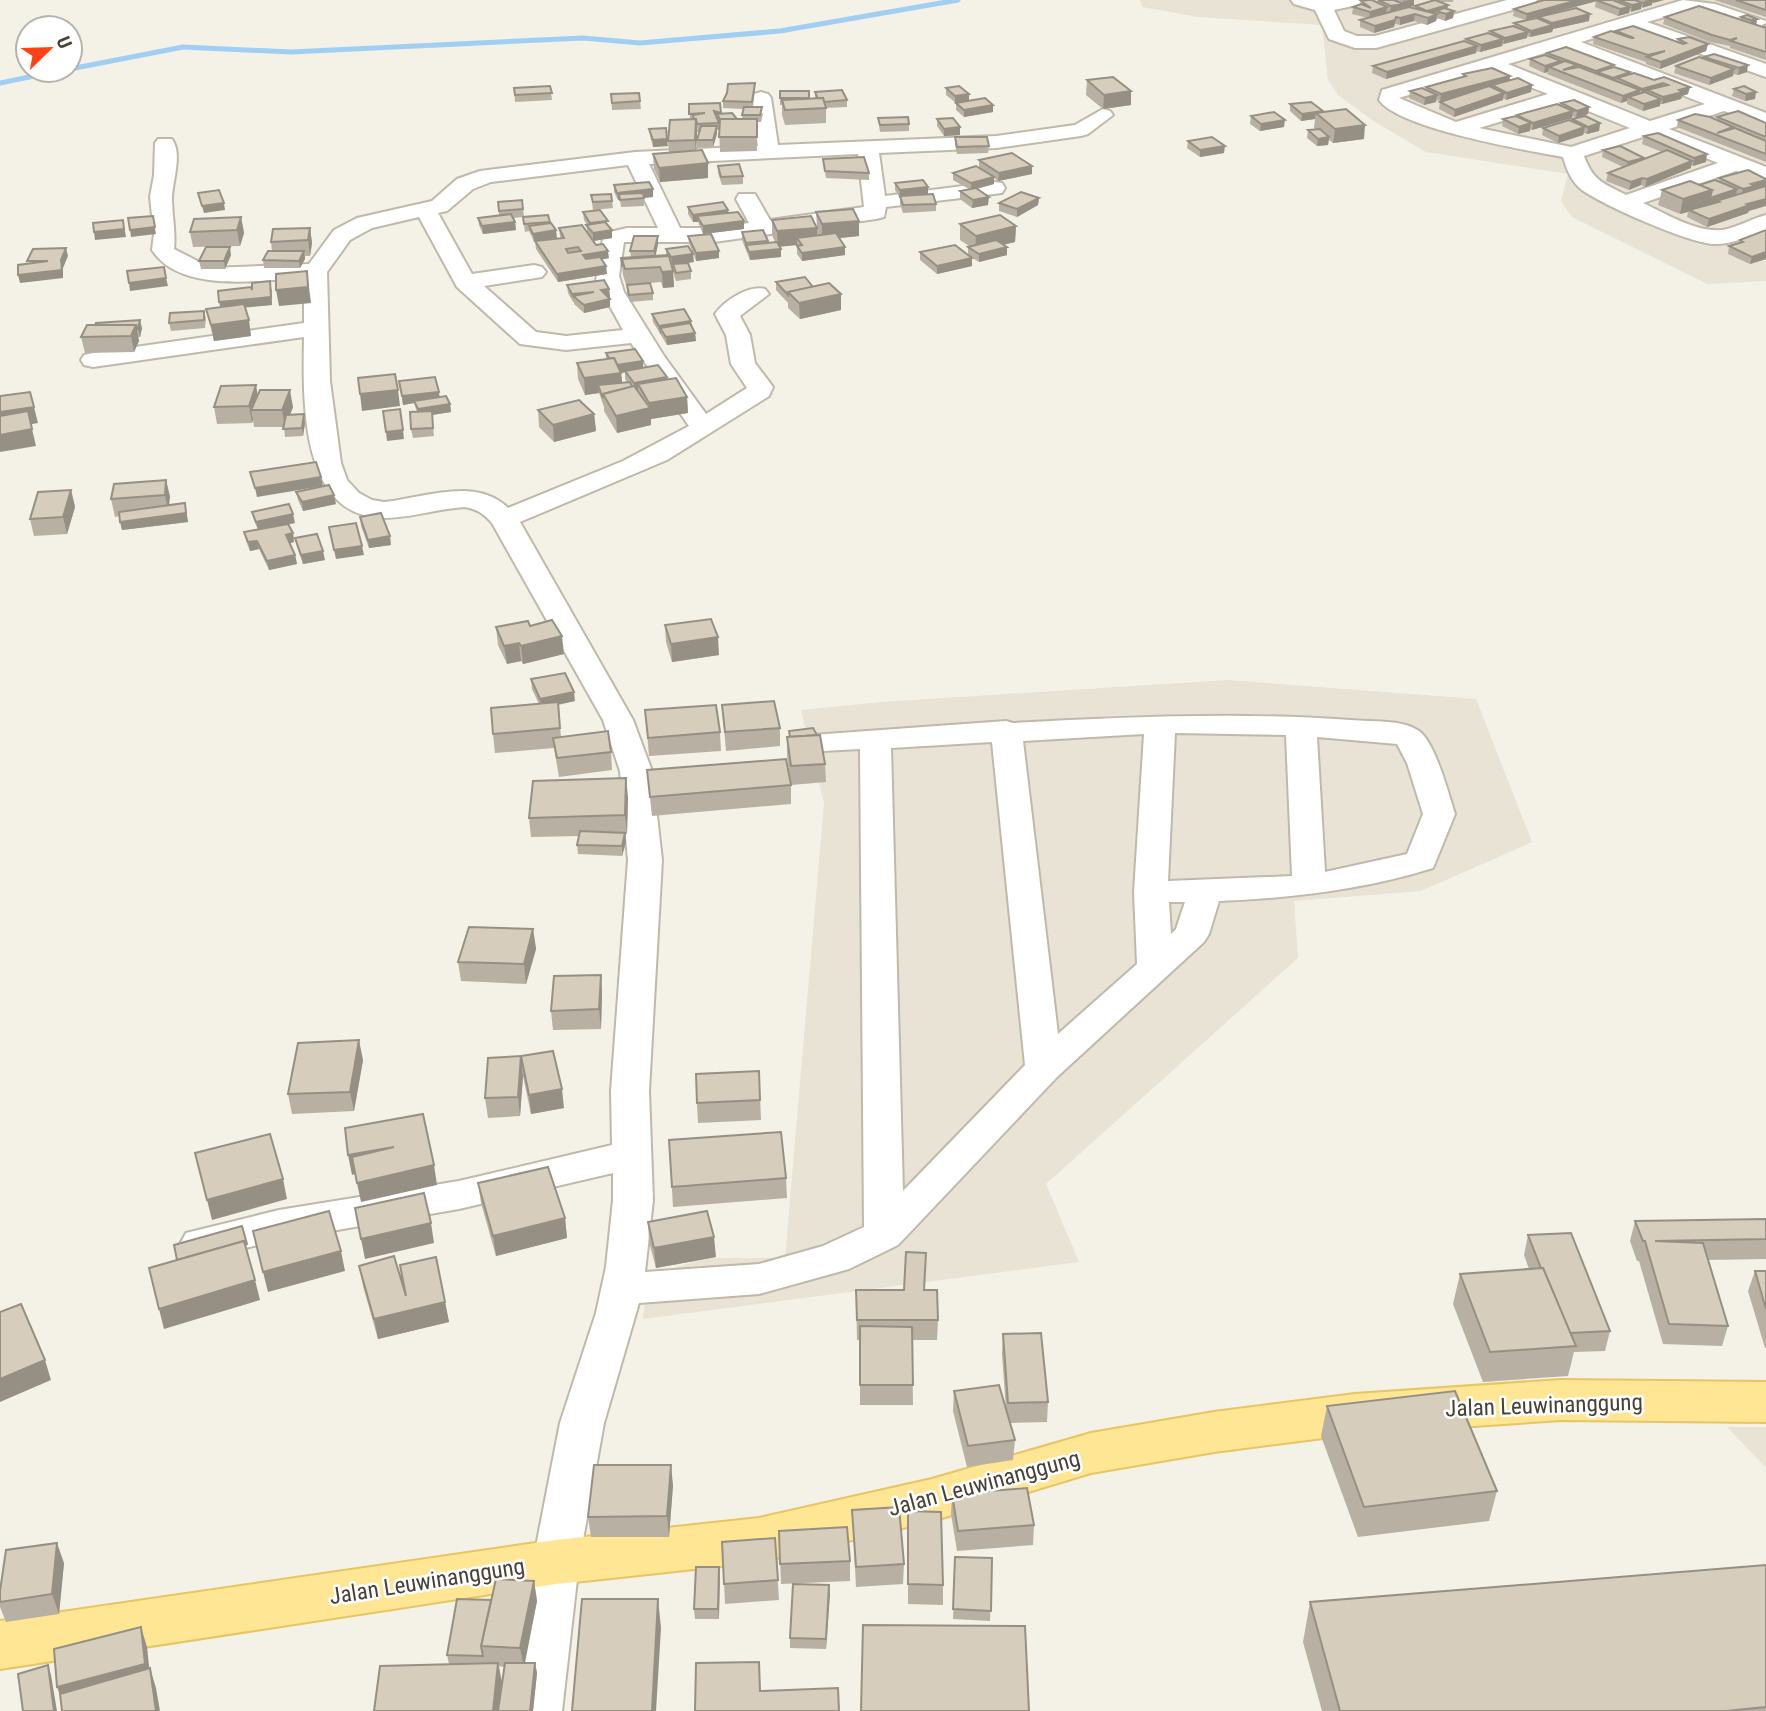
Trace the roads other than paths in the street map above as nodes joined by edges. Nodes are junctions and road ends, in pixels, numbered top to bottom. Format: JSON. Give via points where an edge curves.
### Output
{"nodes":[{"id":1,"x":1300,"y":0,"type":"edge"},
{"id":2,"x":1356,"y":0,"type":"edge"},
{"id":3,"x":1528,"y":0,"type":"edge"},
{"id":4,"x":1483,"y":5,"type":"edge"},
{"id":5,"x":1323,"y":6,"type":"junction"},
{"id":6,"x":1629,"y":22,"type":"junction"},
{"id":7,"x":1766,"y":27,"type":"edge"},
{"id":8,"x":1563,"y":42,"type":"junction"},
{"id":9,"x":1490,"y":64,"type":"junction"},
{"id":10,"x":1765,"y":71,"type":"edge"},
{"id":11,"x":1698,"y":94,"type":"junction"},
{"id":12,"x":1569,"y":95,"type":"junction"},
{"id":13,"x":761,"y":98,"type":"dead end"},
{"id":14,"x":1724,"y":104,"type":"junction"},
{"id":15,"x":1103,"y":115,"type":"dead end"},
{"id":16,"x":1761,"y":115,"type":"edge"},
{"id":17,"x":1650,"y":128,"type":"junction"},
{"id":18,"x":1455,"y":129,"type":"junction"},
{"id":19,"x":165,"y":144,"type":"dead end"},
{"id":20,"x":868,"y":147,"type":"junction"},
{"id":21,"x":769,"y":152,"type":"junction"},
{"id":22,"x":1572,"y":153,"type":"junction"},
{"id":23,"x":635,"y":158,"type":"junction"},
{"id":24,"x":1738,"y":163,"type":"junction"},
{"id":25,"x":1766,"y":175,"type":"edge"},
{"id":26,"x":994,"y":188,"type":"dead end"},
{"id":27,"x":747,"y":199,"type":"dead end"},
{"id":28,"x":877,"y":202,"type":"junction"},
{"id":29,"x":1625,"y":202,"type":"junction"},
{"id":30,"x":426,"y":210,"type":"junction"},
{"id":31,"x":1766,"y":222,"type":"edge"},
{"id":32,"x":763,"y":229,"type":"junction"},
{"id":33,"x":673,"y":236,"type":"junction"},
{"id":34,"x":315,"y":271,"type":"junction"},
{"id":35,"x":534,"y":272,"type":"dead end"},
{"id":36,"x":465,"y":282,"type":"junction"},
{"id":37,"x":757,"y":294,"type":"dead end"},
{"id":38,"x":318,"y":328,"type":"junction"},
{"id":39,"x":640,"y":335,"type":"junction"},
{"id":40,"x":93,"y":360,"type":"dead end"},
{"id":41,"x":704,"y":427,"type":"junction"},
{"id":42,"x":504,"y":519,"type":"junction"},
{"id":43,"x":1160,"y":724,"type":"junction"},
{"id":44,"x":1301,"y":726,"type":"junction"},
{"id":45,"x":1006,"y":730,"type":"junction"},
{"id":46,"x":875,"y":740,"type":"junction"},
{"id":47,"x":823,"y":742,"type":"edge"},
{"id":48,"x":1310,"y":884,"type":"junction"},
{"id":49,"x":1205,"y":891,"type":"junction"},
{"id":50,"x":1151,"y":892,"type":"junction"},
{"id":51,"x":1155,"y":968,"type":"junction"},
{"id":52,"x":1044,"y":1068,"type":"junction"},
{"id":53,"x":630,"y":1155,"type":"junction"},
{"id":54,"x":884,"y":1234,"type":"junction"},
{"id":55,"x":180,"y":1249,"type":"edge"},
{"id":56,"x":621,"y":1289,"type":"junction"},
{"id":57,"x":1766,"y":1402,"type":"edge"},
{"id":58,"x":556,"y":1562,"type":"junction"},
{"id":59,"x":0,"y":1645,"type":"edge"},
{"id":60,"x":538,"y":1711,"type":"edge"}],
"edges":[{"from":1,"to":5,"type":"street"},
{"from":2,"to":5,"type":"street"},
{"from":3,"to":4,"type":"street"},
{"from":4,"to":5,"type":"street","via":[[1366,43],[1336,35]]},
{"from":6,"to":7,"type":"street","via":[[1692,5]]},
{"from":6,"to":8,"type":"street"},
{"from":6,"to":10,"type":"street"},
{"from":8,"to":9,"type":"street"},
{"from":8,"to":11,"type":"street"},
{"from":9,"to":12,"type":"street"},
{"from":9,"to":18,"type":"street","via":[[1389,94],[1396,105]]},
{"from":10,"to":11,"type":"street"},
{"from":11,"to":14,"type":"street"},
{"from":12,"to":17,"type":"street"},
{"from":12,"to":18,"type":"street"},
{"from":13,"to":21,"type":"street"},
{"from":14,"to":16,"type":"street"},
{"from":14,"to":17,"type":"street"},
{"from":15,"to":20,"type":"street","via":[[1078,131],[990,142]]},
{"from":17,"to":22,"type":"street"},
{"from":17,"to":24,"type":"street"},
{"from":18,"to":22,"type":"street"},
{"from":19,"to":34,"type":"street","via":[[160,197],[165,253],[211,275]]},
{"from":20,"to":21,"type":"street"},
{"from":20,"to":28,"type":"street"},
{"from":21,"to":23,"type":"street"},
{"from":22,"to":29,"type":"street","via":[[1580,175],[1590,185]]},
{"from":23,"to":30,"type":"street","via":[[475,179],[444,204]]},
{"from":23,"to":33,"type":"street"},
{"from":24,"to":25,"type":"street"},
{"from":24,"to":29,"type":"street"},
{"from":26,"to":28,"type":"street"},
{"from":27,"to":32,"type":"street"},
{"from":28,"to":32,"type":"street","via":[[873,213]]},
{"from":29,"to":31,"type":"street","via":[[1707,236],[1730,235]]},
{"from":30,"to":34,"type":"street","via":[[365,223],[342,234]]},
{"from":30,"to":36,"type":"street"},
{"from":32,"to":33,"type":"street"},
{"from":33,"to":39,"type":"street","via":[[614,240],[608,283]]},
{"from":34,"to":38,"type":"street"},
{"from":35,"to":36,"type":"street"},
{"from":36,"to":39,"type":"street","via":[[529,339],[566,343]]},
{"from":37,"to":41,"type":"street","via":[[727,314],[738,335],[743,364],[760,391]]},
{"from":38,"to":40,"type":"street"},
{"from":38,"to":42,"type":"street","via":[[327,467],[342,495],[385,510],[483,502]]},
{"from":39,"to":41,"type":"street"},
{"from":41,"to":42,"type":"street","via":[[600,480]]},
{"from":42,"to":53,"type":"street","via":[[618,720],[636,771],[645,860]]},
{"from":43,"to":44,"type":"street"},
{"from":43,"to":45,"type":"street"},
{"from":43,"to":50,"type":"street"},
{"from":44,"to":48,"type":"street"},
{"from":44,"to":48,"type":"street","via":[[1409,738],[1423,763],[1439,814],[1421,861]]},
{"from":45,"to":46,"type":"street"},
{"from":45,"to":52,"type":"street"},
{"from":46,"to":47,"type":"street"},
{"from":46,"to":54,"type":"street"},
{"from":48,"to":49,"type":"street"},
{"from":49,"to":50,"type":"street"},
{"from":49,"to":51,"type":"street","via":[[1192,934]]},
{"from":50,"to":51,"type":"street"},
{"from":51,"to":52,"type":"street"},
{"from":52,"to":54,"type":"street"},
{"from":53,"to":55,"type":"street","via":[[459,1195],[279,1225]]},
{"from":53,"to":56,"type":"street","via":[[633,1200]]},
{"from":54,"to":56,"type":"street","via":[[835,1258],[759,1279]]},
{"from":56,"to":58,"type":"street","via":[[582,1423]]},
{"from":57,"to":58,"type":"main road","name":"Jalan Leuwinanggung","via":[[1561,1400],[1355,1414],[1214,1432],[1091,1453],[932,1500],[759,1539]]},
{"from":58,"to":59,"type":"main road","name":"Jalan Leuwinanggung"},
{"from":58,"to":60,"type":"street"}]}
